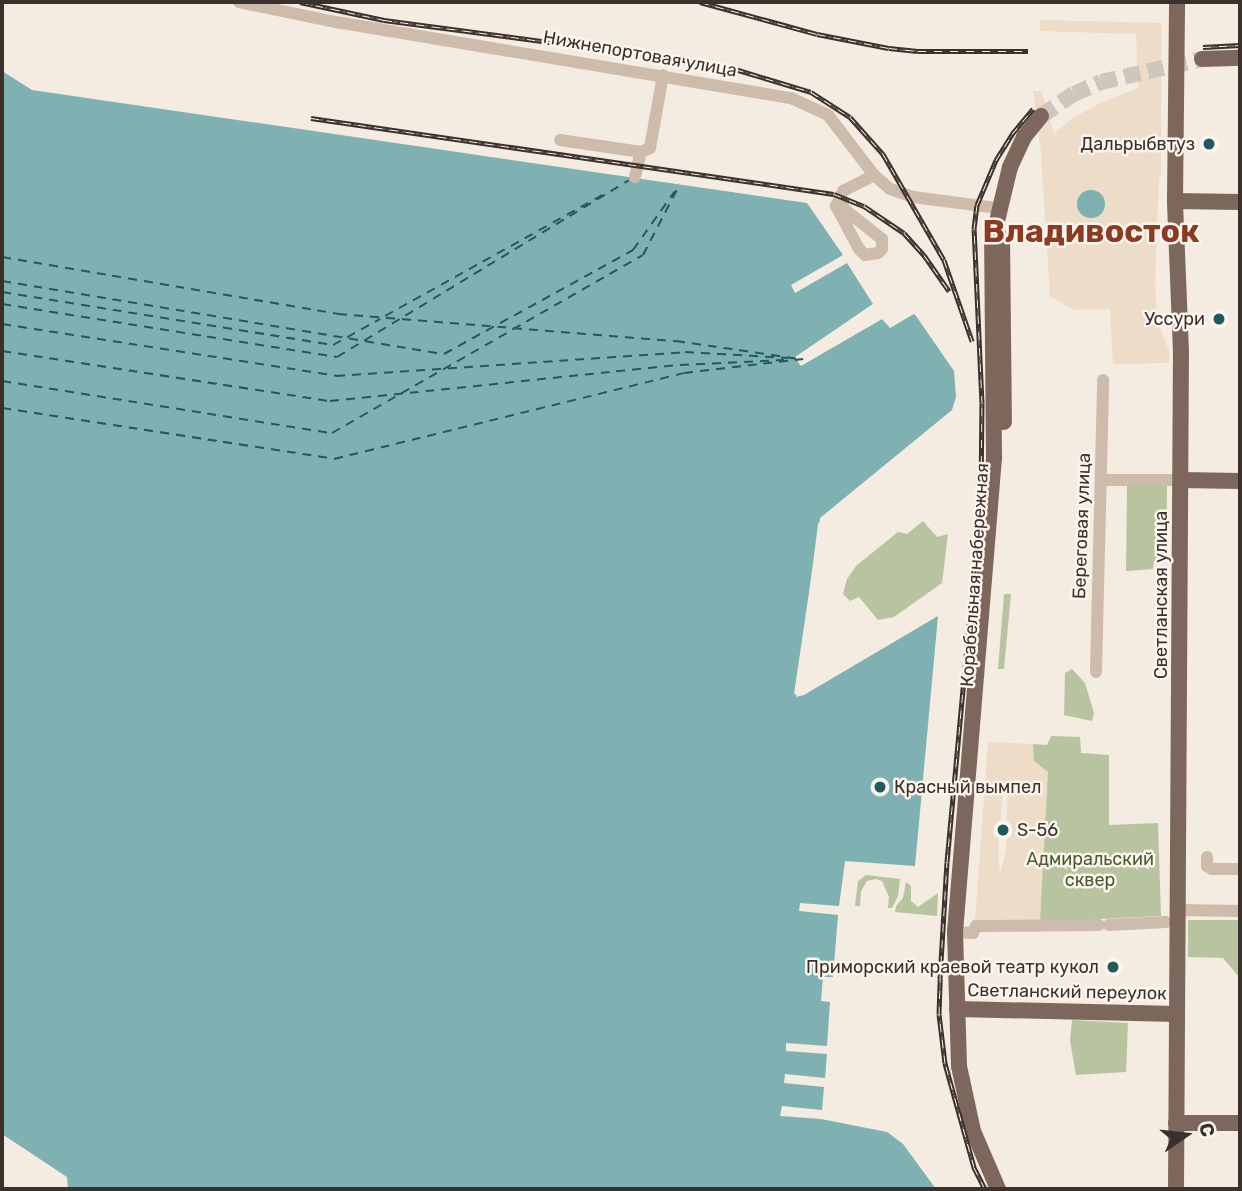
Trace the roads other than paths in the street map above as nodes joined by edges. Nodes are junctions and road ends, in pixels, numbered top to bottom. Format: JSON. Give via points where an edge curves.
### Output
{"nodes":[{"id":1,"x":239,"y":2,"type":"edge"},
{"id":2,"x":1177,"y":2,"type":"edge"},
{"id":3,"x":1240,"y":58,"type":"edge"},
{"id":4,"x":1202,"y":59,"type":"tunnel mouth"},
{"id":5,"x":663,"y":75,"type":"junction"},
{"id":6,"x":1041,"y":116,"type":"tunnel mouth"},
{"id":7,"x":560,"y":139,"type":"dead end"},
{"id":8,"x":641,"y":152,"type":"junction"},
{"id":9,"x":874,"y":175,"type":"junction"},
{"id":10,"x":635,"y":177,"type":"dead end"},
{"id":11,"x":840,"y":199,"type":"junction"},
{"id":12,"x":1175,"y":201,"type":"junction"},
{"id":13,"x":1240,"y":202,"type":"edge"},
{"id":14,"x":998,"y":208,"type":"junction"},
{"id":15,"x":1103,"y":380,"type":"dead end"},
{"id":16,"x":1101,"y":480,"type":"junction"},
{"id":17,"x":1181,"y":480,"type":"junction"},
{"id":18,"x":1240,"y":481,"type":"edge"},
{"id":19,"x":1096,"y":673,"type":"dead end"},
{"id":20,"x":1207,"y":857,"type":"dead end"},
{"id":21,"x":1240,"y":869,"type":"edge"},
{"id":22,"x":1240,"y":911,"type":"edge"},
{"id":23,"x":1172,"y":916,"type":"junction"},
{"id":24,"x":958,"y":936,"type":"junction"},
{"id":25,"x":957,"y":1009,"type":"junction"},
{"id":26,"x":1177,"y":1014,"type":"junction"},
{"id":27,"x":1176,"y":1123,"type":"junction"},
{"id":28,"x":1240,"y":1123,"type":"edge"},
{"id":29,"x":998,"y":1189,"type":"edge"},
{"id":30,"x":1176,"y":1189,"type":"edge"}],
"edges":[{"from":1,"to":5,"type":"street","name":"Нижнепортовая улица"},
{"from":2,"to":12,"type":"main road","name":"Светланская улица"},
{"from":3,"to":4,"type":"main road"},
{"from":5,"to":8,"type":"street","via":[[650,148]]},
{"from":5,"to":9,"type":"street","name":"Нижнепортовая улица","via":[[791,98],[815,107],[835,121]]},
{"from":6,"to":14,"type":"main road","name":"Корабельная набережная","via":[[1015,155]]},
{"from":7,"to":8,"type":"street"},
{"from":8,"to":10,"type":"street"},
{"from":9,"to":11,"type":"street","via":[[853,183]]},
{"from":9,"to":14,"type":"street","name":"Нижнепортовая улица","via":[[909,197]]},
{"from":11,"to":11,"type":"street","via":[[838,214],[859,249],[865,255],[878,253],[882,239],[844,209]]},
{"from":12,"to":13,"type":"main road"},
{"from":12,"to":17,"type":"main road","name":"Светланская улица"},
{"from":14,"to":24,"type":"main road","name":"Корабельная набережная","via":[[992,242],[990,536]]},
{"from":15,"to":16,"type":"street","name":"Береговая улица"},
{"from":16,"to":17,"type":"street"},
{"from":16,"to":19,"type":"street","name":"Береговая улица"},
{"from":17,"to":18,"type":"main road"},
{"from":17,"to":23,"type":"main road","name":"Светланская улица"},
{"from":20,"to":21,"type":"street","via":[[1212,869]]},
{"from":22,"to":23,"type":"street"},
{"from":23,"to":24,"type":"street","via":[[1104,925],[976,926],[973,933]]},
{"from":23,"to":26,"type":"main road","name":"Светланская улица"},
{"from":24,"to":25,"type":"main road","name":"Корабельная набережная"},
{"from":25,"to":26,"type":"main road","name":"Светланский переулок"},
{"from":25,"to":29,"type":"main road","name":"Корабельная набережная","via":[[967,1113]]},
{"from":26,"to":27,"type":"main road","name":"Светланская улица"},
{"from":27,"to":28,"type":"main road"},
{"from":27,"to":30,"type":"main road","name":"Светланская улица"}]}
